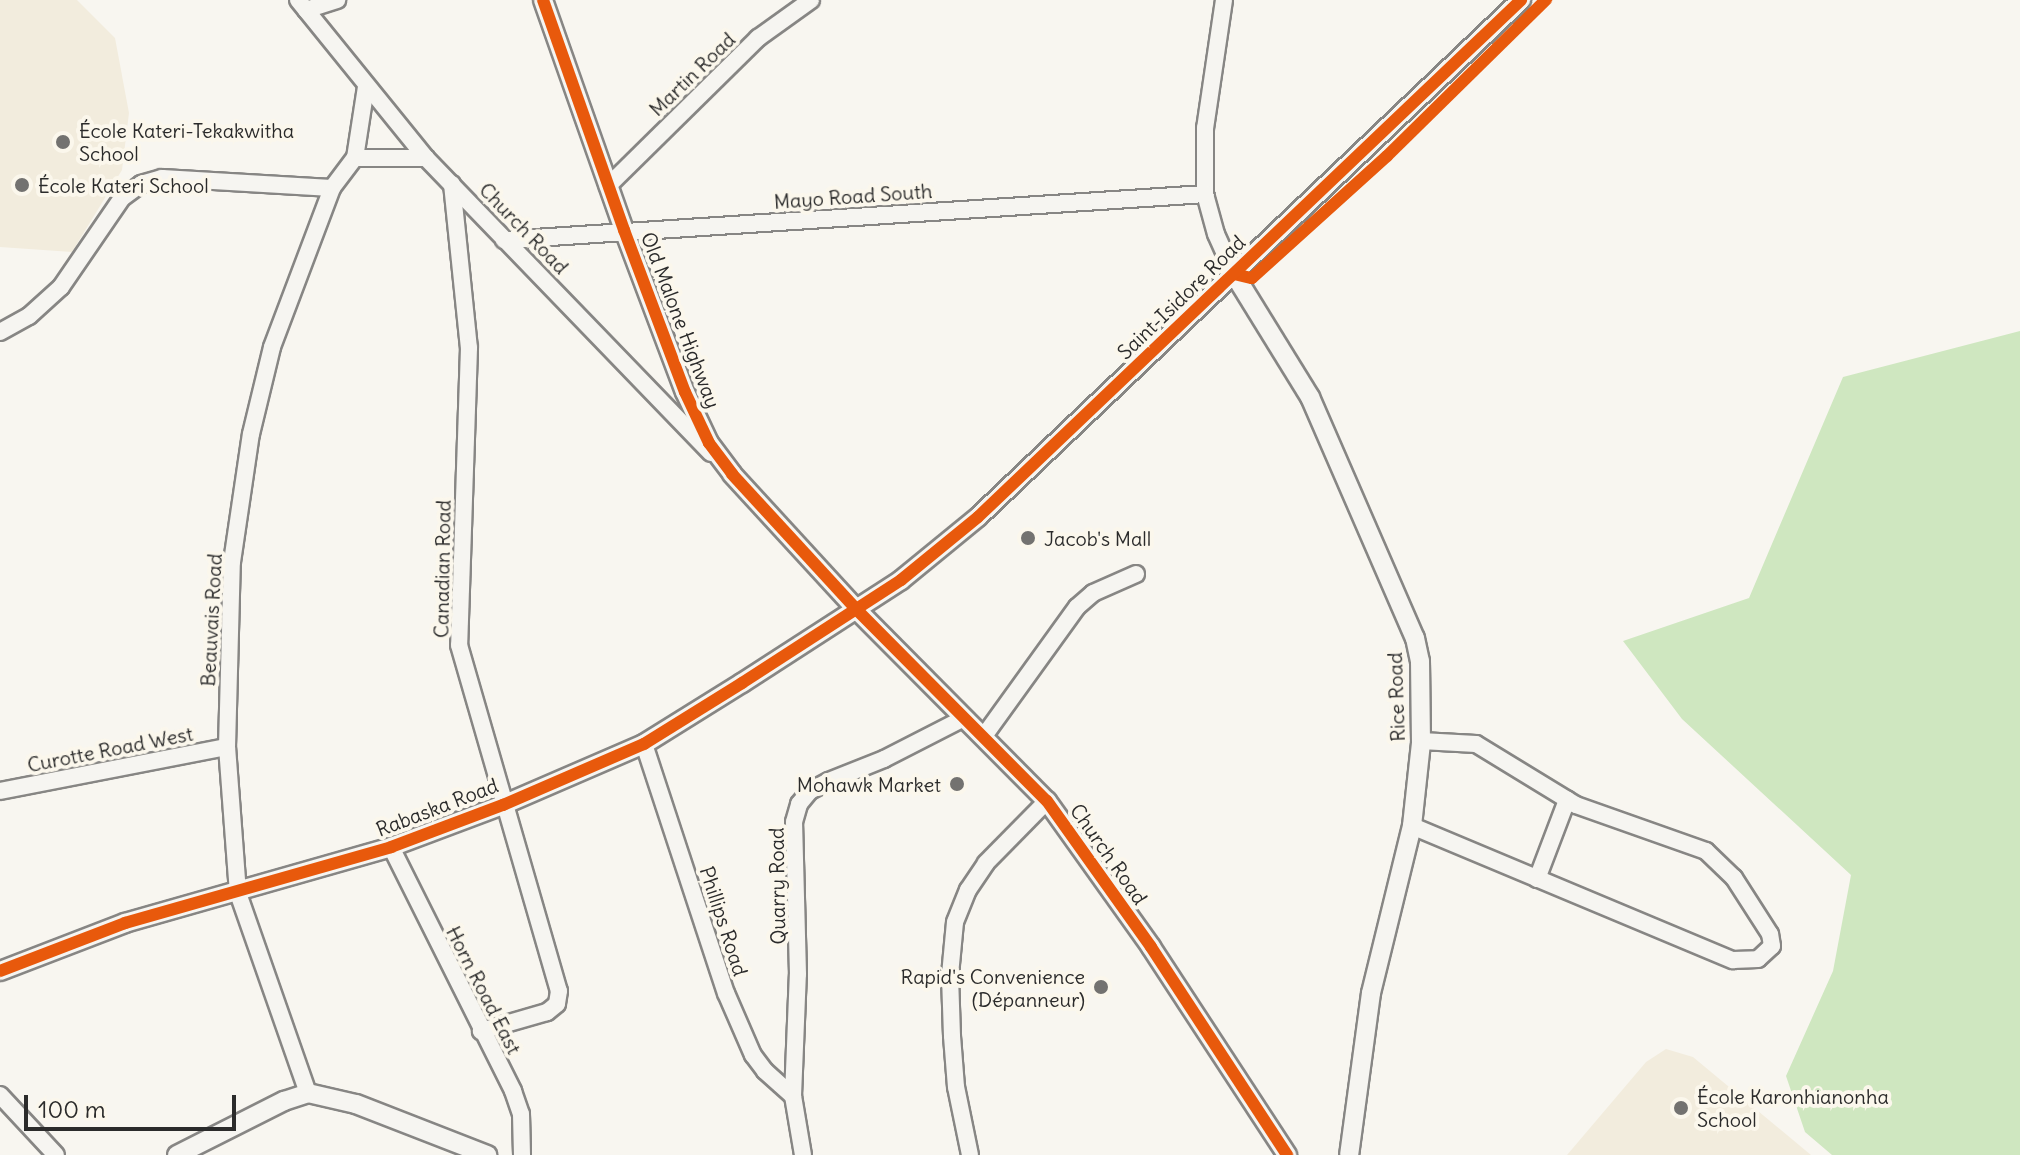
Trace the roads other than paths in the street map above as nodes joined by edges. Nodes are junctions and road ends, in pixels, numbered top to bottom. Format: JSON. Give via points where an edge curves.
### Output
{"nodes":[{"id":1,"x":337,"y":0,"type":"edge"},
{"id":2,"x":543,"y":0,"type":"edge"},
{"id":3,"x":811,"y":0,"type":"edge"},
{"id":4,"x":1224,"y":0,"type":"edge"},
{"id":5,"x":1521,"y":0,"type":"edge"},
{"id":6,"x":302,"y":5,"type":"edge"},
{"id":7,"x":366,"y":87,"type":"junction"},
{"id":8,"x":355,"y":158,"type":"junction"},
{"id":9,"x":426,"y":158,"type":"junction"},
{"id":10,"x":452,"y":184,"type":"junction"},
{"id":11,"x":608,"y":186,"type":"junction"},
{"id":12,"x":332,"y":188,"type":"junction"},
{"id":13,"x":1205,"y":194,"type":"junction"},
{"id":14,"x":624,"y":230,"type":"junction"},
{"id":15,"x":504,"y":240,"type":"junction"},
{"id":16,"x":1234,"y":274,"type":"junction"},
{"id":17,"x":0,"y":332,"type":"edge"},
{"id":18,"x":732,"y":474,"type":"junction"},
{"id":19,"x":1136,"y":574,"type":"dead end"},
{"id":20,"x":857,"y":610,"type":"junction"},
{"id":21,"x":964,"y":718,"type":"junction"},
{"id":22,"x":984,"y":736,"type":"junction"},
{"id":23,"x":1421,"y":741,"type":"junction"},
{"id":24,"x":644,"y":744,"type":"junction"},
{"id":25,"x":227,"y":747,"type":"junction"},
{"id":26,"x":0,"y":791,"type":"edge"},
{"id":27,"x":1567,"y":800,"type":"junction"},
{"id":28,"x":1047,"y":801,"type":"junction"},
{"id":29,"x":503,"y":805,"type":"junction"},
{"id":30,"x":1412,"y":826,"type":"junction"},
{"id":31,"x":391,"y":847,"type":"junction"},
{"id":32,"x":1537,"y":879,"type":"junction"},
{"id":33,"x":238,"y":893,"type":"junction"},
{"id":34,"x":0,"y":971,"type":"edge"},
{"id":35,"x":481,"y":1031,"type":"junction"},
{"id":36,"x":308,"y":1093,"type":"junction"},
{"id":37,"x":0,"y":1095,"type":"edge"},
{"id":38,"x":793,"y":1096,"type":"junction"},
{"id":39,"x":56,"y":1155,"type":"edge"},
{"id":40,"x":177,"y":1155,"type":"edge"},
{"id":41,"x":487,"y":1155,"type":"edge"},
{"id":42,"x":522,"y":1155,"type":"edge"},
{"id":43,"x":803,"y":1155,"type":"edge"},
{"id":44,"x":970,"y":1155,"type":"edge"},
{"id":45,"x":1287,"y":1155,"type":"edge"},
{"id":46,"x":1349,"y":1155,"type":"edge"}],
"edges":[{"from":1,"to":6,"type":"street"},
{"from":2,"to":11,"type":"street","name":"Old Malone Highway"},
{"from":3,"to":11,"type":"street","name":"Martin Road","via":[[758,38]]},
{"from":4,"to":13,"type":"street","via":[[1205,128]]},
{"from":5,"to":16,"type":"street","name":"Saint-Isidore Road"},
{"from":6,"to":7,"type":"street","name":"Church Road"},
{"from":7,"to":8,"type":"street","name":"Beauvais Road"},
{"from":7,"to":9,"type":"street","name":"Church Road"},
{"from":8,"to":9,"type":"street"},
{"from":8,"to":12,"type":"street","name":"Beauvais Road"},
{"from":9,"to":10,"type":"street","name":"Church Road"},
{"from":10,"to":15,"type":"street","name":"Church Road"},
{"from":10,"to":29,"type":"street","name":"Canadian Road","via":[[469,348],[459,645]]},
{"from":11,"to":14,"type":"street","name":"Old Malone Highway"},
{"from":12,"to":17,"type":"street","via":[[162,178],[141,184],[122,198],[61,287],[29,316]]},
{"from":12,"to":25,"type":"street","name":"Beauvais Road","via":[[272,347],[251,434],[228,605]]},
{"from":13,"to":14,"type":"street","name":"Mayo Road South"},
{"from":13,"to":16,"type":"street"},
{"from":14,"to":15,"type":"street","name":"Mayo Road South"},
{"from":14,"to":18,"type":"street","name":"Old Malone Highway","via":[[685,392],[709,443]]},
{"from":15,"to":18,"type":"street","name":"Church Road"},
{"from":16,"to":20,"type":"street","name":"Saint-Isidore Road","via":[[978,517]]},
{"from":16,"to":23,"type":"street","name":"Rice Road","via":[[1310,397],[1415,638]]},
{"from":18,"to":20,"type":"street","name":"Old Malone Highway"},
{"from":19,"to":22,"type":"street","via":[[1093,593],[1077,607]]},
{"from":20,"to":21,"type":"street","name":"Church Road"},
{"from":20,"to":24,"type":"street","name":"Rabaska Road"},
{"from":21,"to":22,"type":"street","name":"Church Road"},
{"from":21,"to":38,"type":"street","name":"Quarry Road","via":[[829,781],[799,804],[794,822],[798,974]]},
{"from":22,"to":28,"type":"street","name":"Church Road"},
{"from":23,"to":27,"type":"street","via":[[1476,744]]},
{"from":23,"to":30,"type":"street","name":"Rice Road"},
{"from":24,"to":29,"type":"street","name":"Rabaska Road"},
{"from":24,"to":38,"type":"street","name":"Phillips Road","via":[[726,993],[753,1055]]},
{"from":25,"to":26,"type":"street","name":"Curotte Road West"},
{"from":25,"to":33,"type":"street","name":"Beauvais Road"},
{"from":27,"to":32,"type":"street"},
{"from":27,"to":32,"type":"street","via":[[1706,851],[1734,878],[1770,934],[1772,946],[1758,959],[1733,960]]},
{"from":28,"to":44,"type":"street","via":[[986,863],[955,922],[952,1036]]},
{"from":28,"to":45,"type":"street","name":"Church Road","via":[[1151,947]]},
{"from":29,"to":31,"type":"street","name":"Rabaska Road"},
{"from":29,"to":35,"type":"street","name":"Canadian Road","via":[[559,991],[557,1004],[547,1012]]},
{"from":30,"to":32,"type":"street"},
{"from":30,"to":46,"type":"street","name":"Rice Road","via":[[1371,993]]},
{"from":31,"to":33,"type":"street","name":"Rabaska Road"},
{"from":31,"to":35,"type":"street","name":"Horn Road East"},
{"from":33,"to":34,"type":"street","name":"Rabaska Road","via":[[125,923]]},
{"from":33,"to":36,"type":"street","name":"Beauvais Road"},
{"from":35,"to":42,"type":"street","name":"Horn Road East","via":[[521,1114]]},
{"from":36,"to":40,"type":"street"},
{"from":36,"to":41,"type":"street","via":[[356,1104]]},
{"from":37,"to":39,"type":"street"},
{"from":38,"to":43,"type":"street","name":"Quarry Road"}]}
